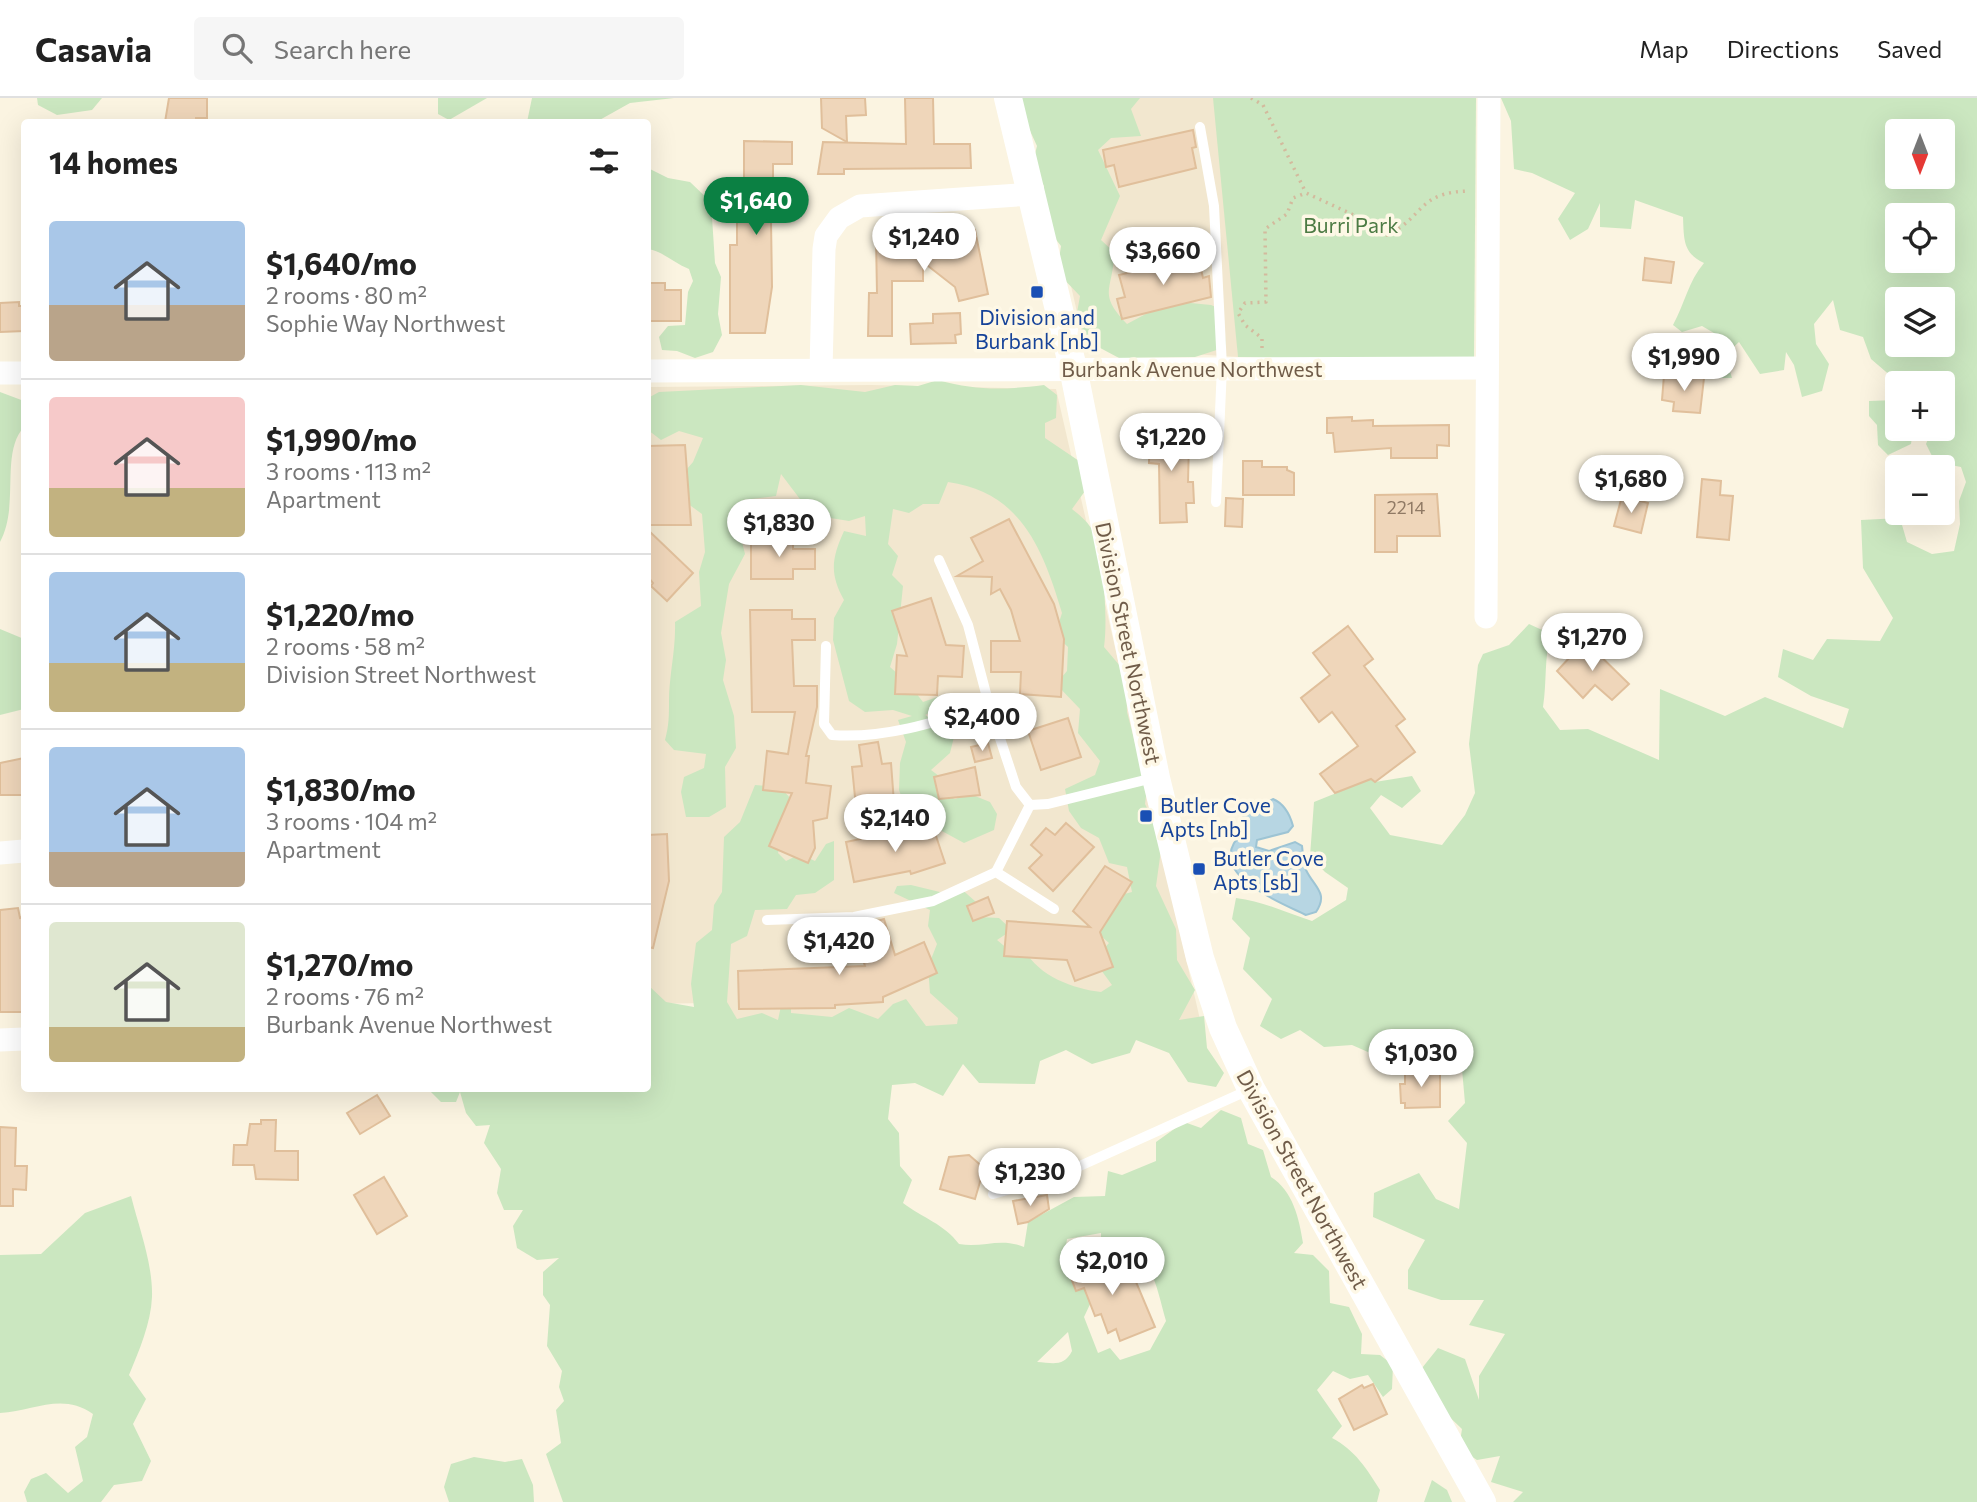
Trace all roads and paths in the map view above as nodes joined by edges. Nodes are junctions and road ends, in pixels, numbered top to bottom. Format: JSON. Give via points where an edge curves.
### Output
{"nodes":[{"id":1,"x":1008,"y":98,"type":"edge"},
{"id":2,"x":1251,"y":98,"type":"edge"},
{"id":3,"x":1489,"y":98,"type":"edge"},
{"id":4,"x":1200,"y":127,"type":"dead end"},
{"id":5,"x":1488,"y":191,"type":"junction"},
{"id":6,"x":1306,"y":193,"type":"junction"},
{"id":7,"x":1031,"y":194,"type":"junction"},
{"id":8,"x":1222,"y":367,"type":"junction"},
{"id":9,"x":1261,"y":367,"type":"junction"},
{"id":10,"x":1073,"y":368,"type":"junction"},
{"id":11,"x":1487,"y":369,"type":"junction"},
{"id":12,"x":821,"y":370,"type":"junction"},
{"id":13,"x":651,"y":371,"type":"edge"},
{"id":14,"x":0,"y":373,"type":"edge"},
{"id":15,"x":21,"y":373,"type":"edge"},
{"id":16,"x":1216,"y":502,"type":"dead end"},
{"id":17,"x":939,"y":561,"type":"dead end"},
{"id":18,"x":1486,"y":617,"type":"dead end"},
{"id":19,"x":825,"y":646,"type":"dead end"},
{"id":20,"x":989,"y":705,"type":"junction"},
{"id":21,"x":1156,"y":778,"type":"junction"},
{"id":22,"x":1030,"y":805,"type":"junction"},
{"id":23,"x":21,"y":851,"type":"edge"},
{"id":24,"x":0,"y":853,"type":"edge"},
{"id":25,"x":996,"y":872,"type":"junction"},
{"id":26,"x":1054,"y":909,"type":"dead end"},
{"id":27,"x":766,"y":920,"type":"dead end"},
{"id":28,"x":0,"y":1040,"type":"edge"},
{"id":29,"x":21,"y":1040,"type":"edge"},
{"id":30,"x":1251,"y":1089,"type":"junction"},
{"id":31,"x":993,"y":1194,"type":"dead end"},
{"id":32,"x":1482,"y":1502,"type":"edge"}],
"edges":[{"from":1,"to":7,"type":"street","name":"Division Street Northwest"},
{"from":2,"to":6,"type":"path","via":[[1263,106]]},
{"from":3,"to":5,"type":"street"},
{"from":4,"to":8,"type":"lane","via":[[1214,206]]},
{"from":5,"to":6,"type":"path","via":[[1430,198],[1410,220],[1387,235],[1373,232],[1358,217]]},
{"from":5,"to":11,"type":"street"},
{"from":6,"to":9,"type":"path","via":[[1293,198],[1287,214],[1265,229],[1266,302],[1245,303],[1238,313],[1262,338]]},
{"from":7,"to":10,"type":"street","name":"Division Street Northwest"},
{"from":7,"to":12,"type":"street","via":[[877,203],[849,210],[839,218],[826,236],[824,249]]},
{"from":8,"to":9,"type":"street","name":"Burbank Avenue Northwest"},
{"from":8,"to":10,"type":"street","name":"Burbank Avenue Northwest"},
{"from":8,"to":16,"type":"lane"},
{"from":9,"to":11,"type":"street","name":"Burbank Avenue Northwest"},
{"from":10,"to":12,"type":"street","name":"Burbank Avenue Northwest"},
{"from":10,"to":21,"type":"street","name":"Division Street Northwest"},
{"from":11,"to":18,"type":"street"},
{"from":12,"to":13,"type":"street","name":"Burbank Avenue Northwest"},
{"from":14,"to":15,"type":"street"},
{"from":17,"to":20,"type":"lane","via":[[968,625]]},
{"from":19,"to":20,"type":"lane","via":[[824,724],[832,735],[903,730]]},
{"from":20,"to":22,"type":"lane","via":[[1016,787]]},
{"from":21,"to":22,"type":"lane"},
{"from":21,"to":30,"type":"street","name":"Division Street Northwest","via":[[1200,958],[1223,1028]]},
{"from":22,"to":25,"type":"lane"},
{"from":23,"to":24,"type":"street"},
{"from":25,"to":26,"type":"lane"},
{"from":25,"to":27,"type":"lane","via":[[933,901],[854,917]]},
{"from":28,"to":29,"type":"street"},
{"from":30,"to":31,"type":"lane","via":[[1062,1174]]},
{"from":30,"to":32,"type":"street","name":"Division Street Northwest"}]}
